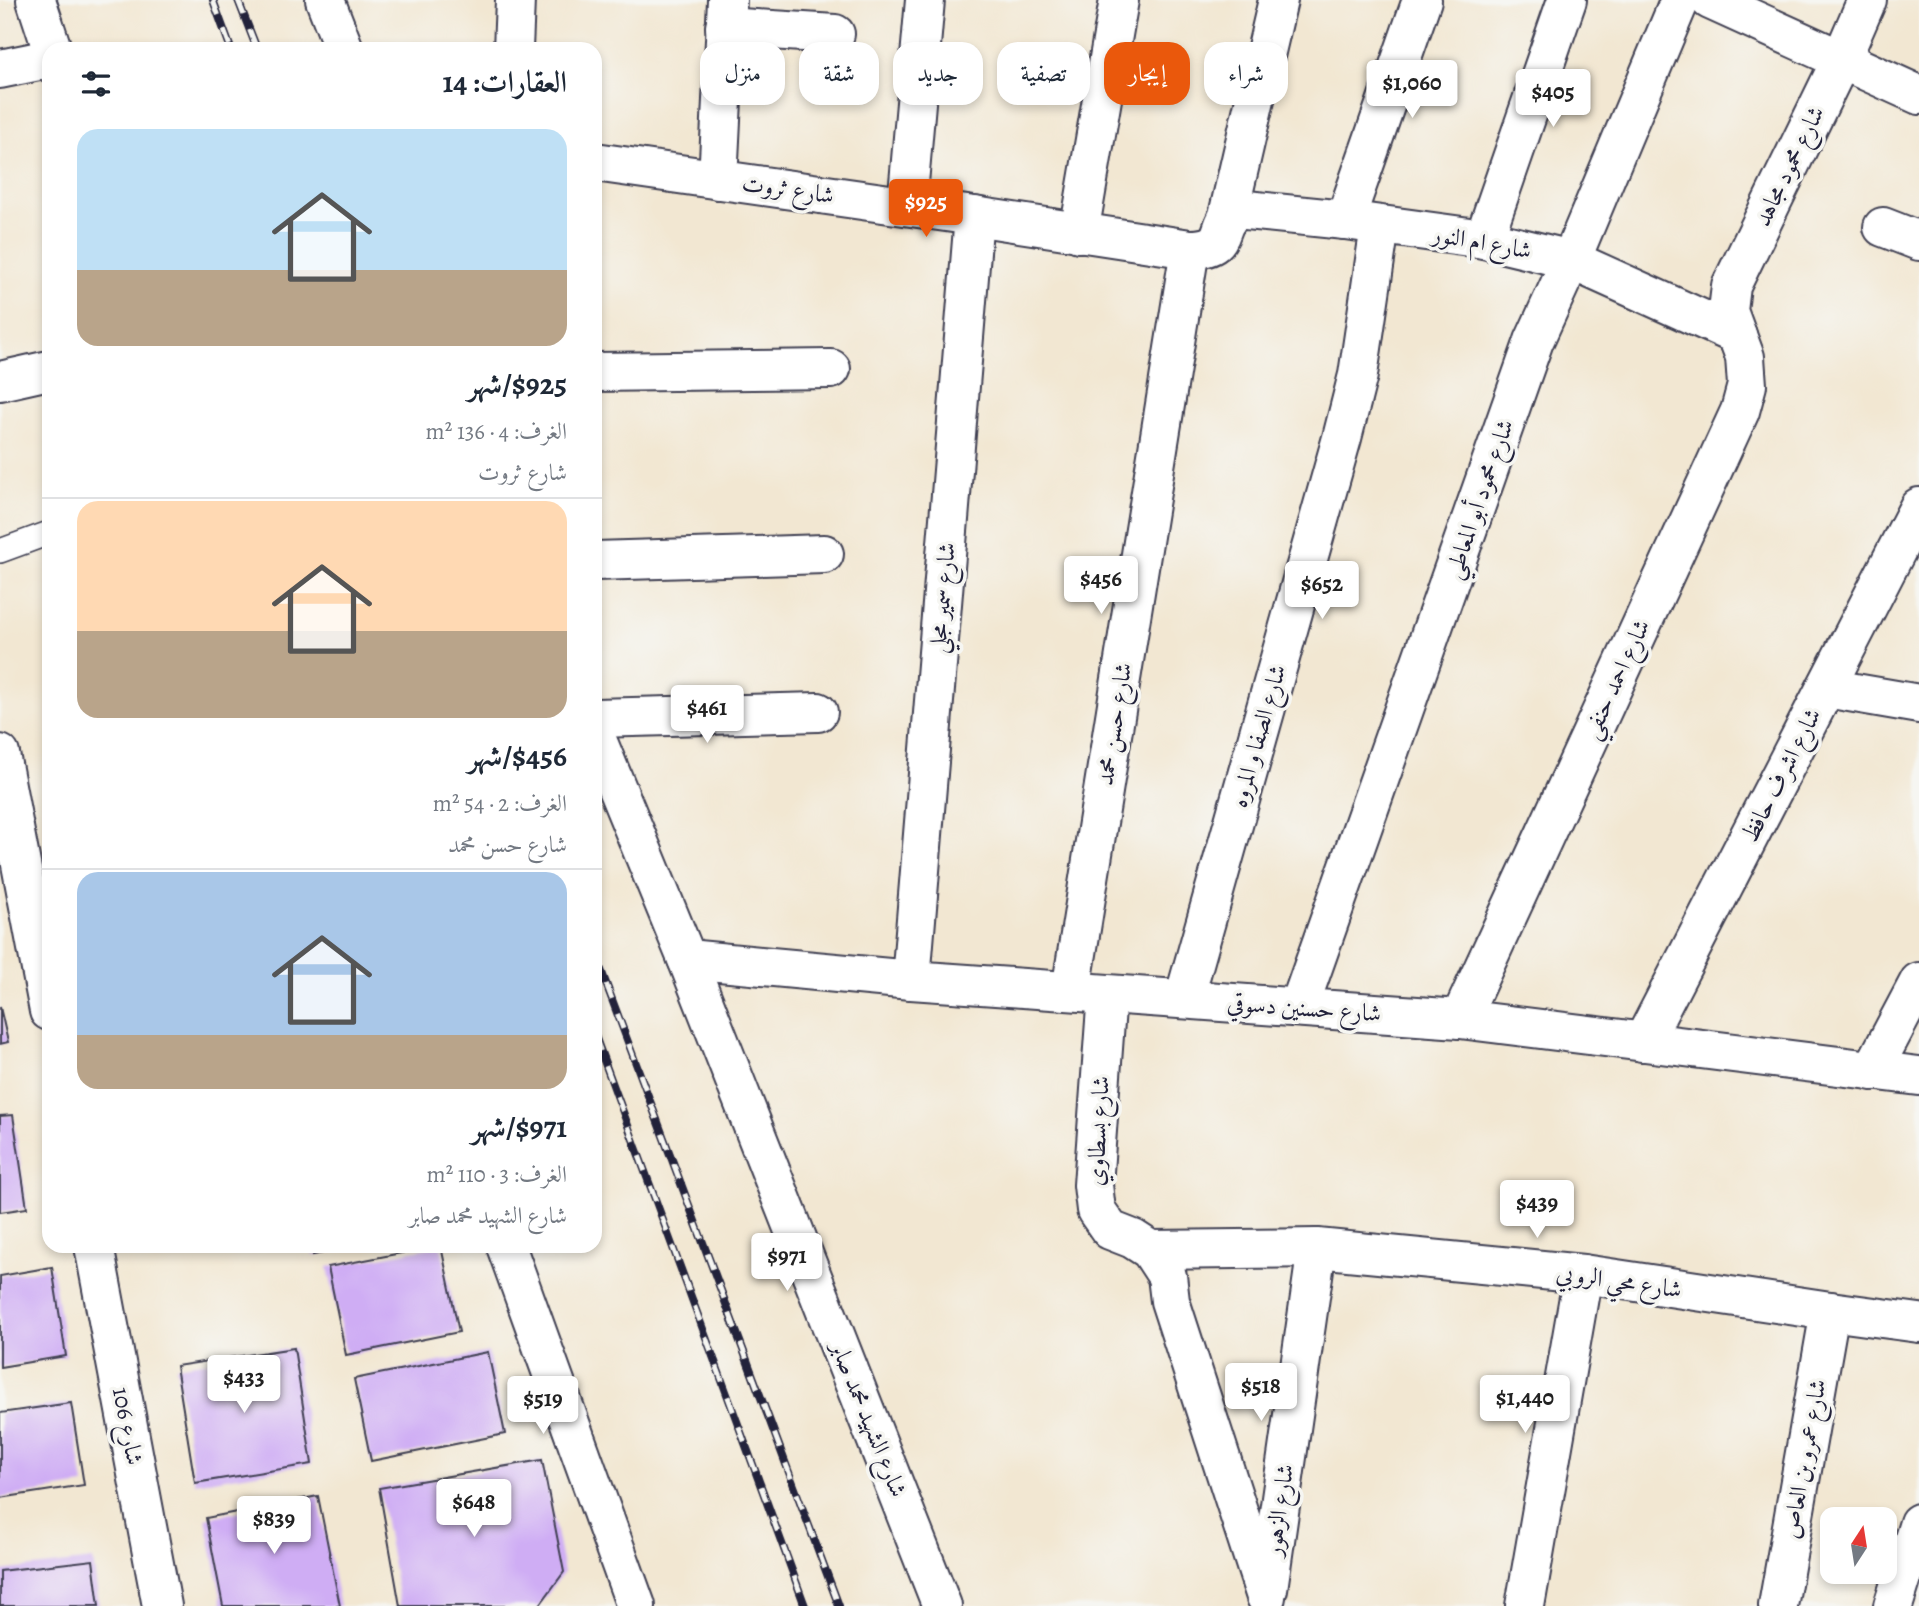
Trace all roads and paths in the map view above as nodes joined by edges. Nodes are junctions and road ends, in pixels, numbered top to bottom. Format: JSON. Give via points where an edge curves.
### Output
{"nodes":[{"id":1,"x":36,"y":0,"type":"edge"},
{"id":2,"x":325,"y":0,"type":"edge"},
{"id":3,"x":515,"y":0,"type":"edge"},
{"id":4,"x":925,"y":0,"type":"edge"},
{"id":5,"x":1119,"y":0,"type":"edge"},
{"id":6,"x":1278,"y":0,"type":"edge"},
{"id":7,"x":1422,"y":0,"type":"edge"},
{"id":8,"x":1567,"y":0,"type":"edge"},
{"id":9,"x":1680,"y":0,"type":"edge"},
{"id":10,"x":1710,"y":0,"type":"edge"},
{"id":11,"x":1867,"y":0,"type":"edge"},
{"id":12,"x":726,"y":13,"type":"edge"},
{"id":13,"x":835,"y":34,"type":"dead end"},
{"id":14,"x":49,"y":42,"type":"edge"},
{"id":15,"x":341,"y":42,"type":"edge"},
{"id":16,"x":513,"y":42,"type":"edge"},
{"id":17,"x":42,"y":60,"type":"edge"},
{"id":18,"x":1841,"y":60,"type":"junction"},
{"id":19,"x":0,"y":69,"type":"edge"},
{"id":20,"x":1919,"y":95,"type":"edge"},
{"id":21,"x":602,"y":163,"type":"edge"},
{"id":22,"x":718,"y":180,"type":"junction"},
{"id":23,"x":907,"y":206,"type":"junction"},
{"id":24,"x":974,"y":216,"type":"junction"},
{"id":25,"x":1363,"y":223,"type":"junction"},
{"id":26,"x":1882,"y":227,"type":"dead end"},
{"id":27,"x":1079,"y":233,"type":"junction"},
{"id":28,"x":1213,"y":234,"type":"junction"},
{"id":29,"x":1484,"y":239,"type":"junction"},
{"id":30,"x":1919,"y":241,"type":"edge"},
{"id":31,"x":1571,"y":260,"type":"junction"},
{"id":32,"x":1737,"y":335,"type":"junction"},
{"id":33,"x":831,"y":369,"type":"dead end"},
{"id":34,"x":42,"y":372,"type":"edge"},
{"id":35,"x":602,"y":372,"type":"edge"},
{"id":36,"x":0,"y":381,"type":"edge"},
{"id":37,"x":1919,"y":508,"type":"edge"},
{"id":38,"x":42,"y":536,"type":"edge"},
{"id":39,"x":0,"y":551,"type":"edge"},
{"id":40,"x":824,"y":554,"type":"dead end"},
{"id":41,"x":602,"y":561,"type":"edge"},
{"id":42,"x":1826,"y":688,"type":"junction"},
{"id":43,"x":1919,"y":704,"type":"edge"},
{"id":44,"x":818,"y":712,"type":"dead end"},
{"id":45,"x":602,"y":718,"type":"edge"},
{"id":46,"x":602,"y":752,"type":"edge"},
{"id":47,"x":0,"y":754,"type":"edge"},
{"id":48,"x":687,"y":959,"type":"junction"},
{"id":49,"x":42,"y":974,"type":"edge"},
{"id":50,"x":911,"y":980,"type":"junction"},
{"id":51,"x":1919,"y":982,"type":"edge"},
{"id":52,"x":1089,"y":993,"type":"junction"},
{"id":53,"x":1184,"y":999,"type":"junction"},
{"id":54,"x":1299,"y":1007,"type":"junction"},
{"id":55,"x":1460,"y":1019,"type":"junction"},
{"id":56,"x":1643,"y":1042,"type":"junction"},
{"id":57,"x":1872,"y":1070,"type":"junction"},
{"id":58,"x":1919,"y":1076,"type":"edge"},
{"id":59,"x":1317,"y":1248,"type":"junction"},
{"id":60,"x":1150,"y":1250,"type":"junction"},
{"id":61,"x":95,"y":1253,"type":"edge"},
{"id":62,"x":509,"y":1253,"type":"edge"},
{"id":63,"x":1583,"y":1274,"type":"junction"},
{"id":64,"x":1830,"y":1311,"type":"junction"},
{"id":65,"x":1919,"y":1323,"type":"edge"},
{"id":66,"x":1919,"y":1523,"type":"edge"},
{"id":67,"x":1266,"y":1602,"type":"edge"},
{"id":68,"x":162,"y":1606,"type":"edge"},
{"id":69,"x":636,"y":1606,"type":"edge"},
{"id":70,"x":943,"y":1606,"type":"edge"},
{"id":71,"x":1525,"y":1606,"type":"edge"},
{"id":72,"x":1778,"y":1606,"type":"edge"},
{"id":73,"x":1893,"y":1606,"type":"edge"}],
"edges":[{"from":1,"to":14,"type":"street"},
{"from":2,"to":15,"type":"street"},
{"from":3,"to":16,"type":"street"},
{"from":4,"to":23,"type":"street"},
{"from":5,"to":27,"type":"street"},
{"from":6,"to":28,"type":"street","name":"شارع حسن محمد"},
{"from":7,"to":25,"type":"street","name":"شارع الصفا و المروه"},
{"from":8,"to":29,"type":"street"},
{"from":9,"to":31,"type":"street","name":"شارع محمود أبو المعاطي"},
{"from":10,"to":18,"type":"street"},
{"from":11,"to":18,"type":"street","name":"شارع محمود مجاهد"},
{"from":12,"to":13,"type":"street"},
{"from":12,"to":22,"type":"street"},
{"from":17,"to":19,"type":"street"},
{"from":18,"to":20,"type":"street"},
{"from":18,"to":32,"type":"street","name":"شارع محمود مجاهد","via":[[1731,286],[1728,311]]},
{"from":21,"to":22,"type":"street","name":"شارع ثروت"},
{"from":22,"to":23,"type":"street","name":"شارع ثروت"},
{"from":23,"to":24,"type":"street","name":"شارع ثروت"},
{"from":24,"to":27,"type":"street","name":"شارع ثروت"},
{"from":24,"to":50,"type":"street","name":"شارع سمير مجلي"},
{"from":25,"to":28,"type":"street","name":"شارع ام النور","via":[[1247,210],[1235,212]]},
{"from":25,"to":29,"type":"street","name":"شارع ام النور"},
{"from":25,"to":53,"type":"street","name":"شارع الصفا و المروه","via":[[1358,375]]},
{"from":26,"to":30,"type":"street"},
{"from":27,"to":28,"type":"street","name":"شارع ثروت"},
{"from":28,"to":52,"type":"street","name":"شارع حسن محمد"},
{"from":29,"to":31,"type":"street","name":"شارع ام النور"},
{"from":31,"to":32,"type":"street","name":"شارع ام النور"},
{"from":31,"to":54,"type":"street","name":"شارع محمود أبو المعاطي","via":[[1534,341]]},
{"from":32,"to":55,"type":"street","name":"شارع احمد حنفي","via":[[1745,357],[1747,385],[1740,411]]},
{"from":33,"to":35,"type":"street"},
{"from":34,"to":36,"type":"street"},
{"from":37,"to":42,"type":"street","name":"شارع اشرف حافظ"},
{"from":38,"to":39,"type":"lane"},
{"from":40,"to":41,"type":"street"},
{"from":42,"to":43,"type":"street"},
{"from":42,"to":56,"type":"street","name":"شارع اشرف حافظ"},
{"from":44,"to":45,"type":"street"},
{"from":46,"to":48,"type":"street","name":"شارع الشهيد محمد صابر"},
{"from":47,"to":49,"type":"street"},
{"from":48,"to":50,"type":"street","name":"شارع حسنين دسوقي"},
{"from":48,"to":70,"type":"street","name":"شارع الشهيد محمد صابر"},
{"from":50,"to":52,"type":"street","name":"شارع حسنين دسوقي"},
{"from":51,"to":57,"type":"street"},
{"from":52,"to":53,"type":"street","name":"شارع حسنين دسوقي"},
{"from":52,"to":60,"type":"street","name":"شارع بسطاوي","via":[[1096,1210],[1110,1230]]},
{"from":53,"to":54,"type":"street","name":"شارع حسنين دسوقي"},
{"from":54,"to":55,"type":"street","name":"شارع حسنين دسوقي"},
{"from":55,"to":56,"type":"street","name":"شارع حسنين دسوقي"},
{"from":56,"to":57,"type":"street","name":"شارع حسنين دسوقي"},
{"from":57,"to":58,"type":"street","name":"شارع حسنين دسوقي"},
{"from":59,"to":60,"type":"street","name":"شارع محي الروبي"},
{"from":59,"to":63,"type":"street","name":"شارع محي الروبي"},
{"from":59,"to":67,"type":"street","name":"شارع الزهور"},
{"from":60,"to":67,"type":"street","via":[[1167,1276],[1170,1301]]},
{"from":61,"to":68,"type":"street","name":"شارع 106"},
{"from":62,"to":69,"type":"street"},
{"from":63,"to":64,"type":"street","name":"شارع محي الروبي"},
{"from":63,"to":71,"type":"street"},
{"from":64,"to":65,"type":"street","name":"شارع محي الروبي"},
{"from":64,"to":72,"type":"street","name":"شارع عمرو بن العاص"},
{"from":66,"to":73,"type":"street"}]}
